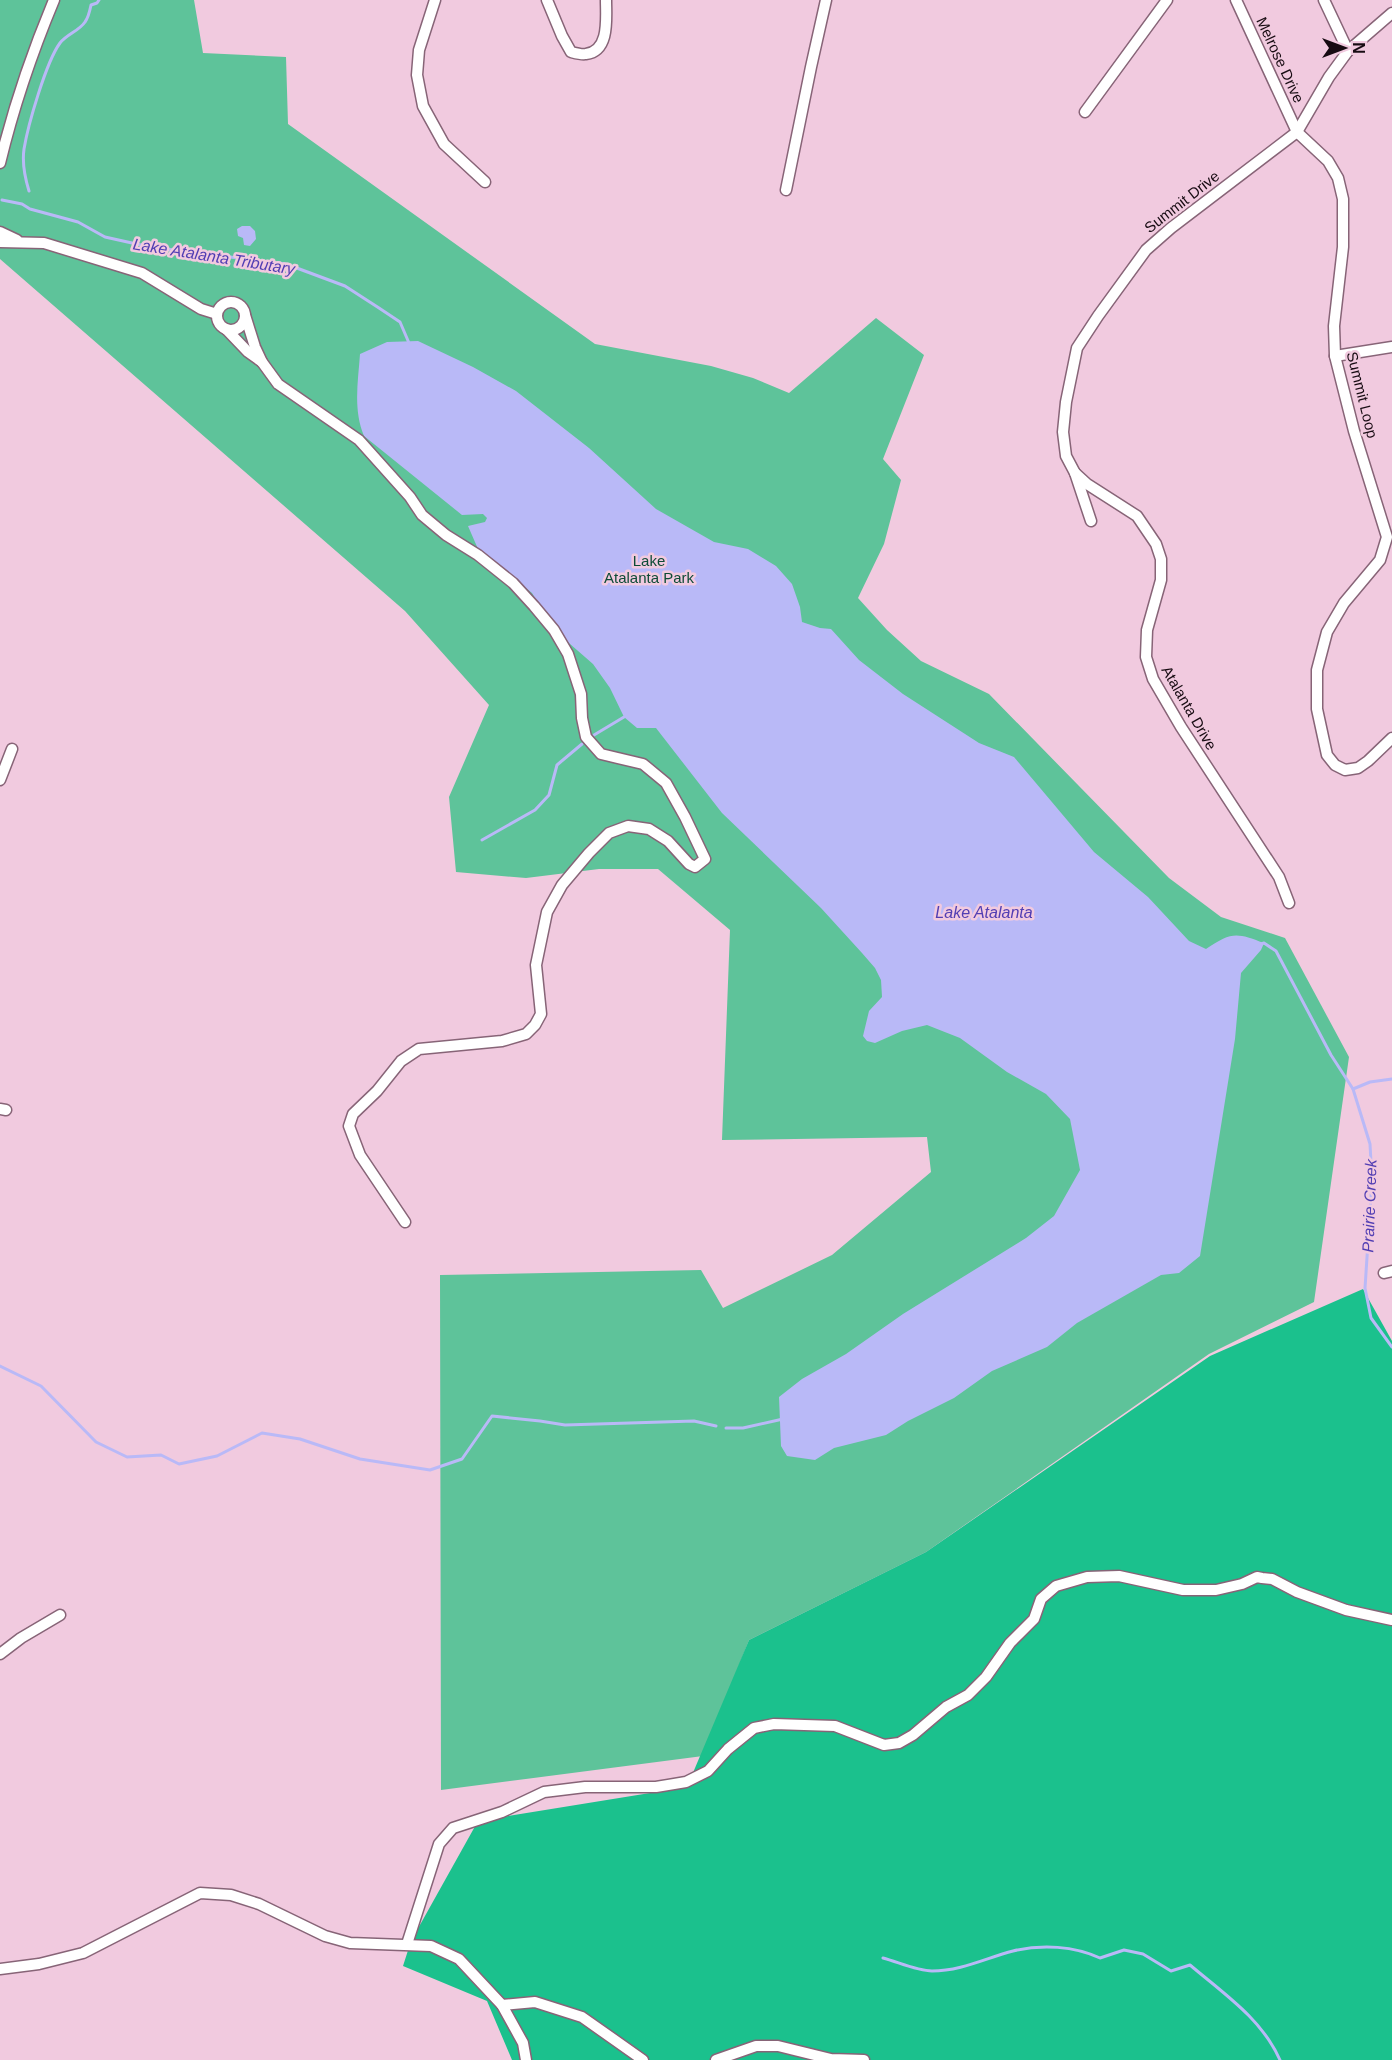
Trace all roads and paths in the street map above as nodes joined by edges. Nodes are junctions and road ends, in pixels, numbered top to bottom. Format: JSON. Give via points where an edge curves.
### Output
{"nodes":[{"id":1,"x":54,"y":0,"type":"edge"},
{"id":2,"x":435,"y":0,"type":"edge"},
{"id":3,"x":547,"y":0,"type":"edge"},
{"id":4,"x":606,"y":0,"type":"edge"},
{"id":5,"x":826,"y":0,"type":"edge"},
{"id":6,"x":1167,"y":0,"type":"edge"},
{"id":7,"x":1236,"y":0,"type":"edge"},
{"id":8,"x":1324,"y":0,"type":"edge"},
{"id":9,"x":1392,"y":13,"type":"edge"},
{"id":10,"x":1348,"y":51,"type":"junction"},
{"id":11,"x":1085,"y":112,"type":"dead end"},
{"id":12,"x":1297,"y":132,"type":"junction"},
{"id":13,"x":0,"y":163,"type":"edge"},
{"id":14,"x":485,"y":182,"type":"dead end"},
{"id":15,"x":786,"y":190,"type":"dead end"},
{"id":16,"x":0,"y":232,"type":"edge"},
{"id":17,"x":20,"y":241,"type":"junction"},
{"id":18,"x":0,"y":242,"type":"edge"},
{"id":19,"x":217,"y":314,"type":"junction"},
{"id":20,"x":245,"y":315,"type":"junction"},
{"id":21,"x":226,"y":329,"type":"junction"},
{"id":22,"x":1392,"y":347,"type":"edge"},
{"id":23,"x":1335,"y":356,"type":"junction"},
{"id":24,"x":262,"y":362,"type":"junction"},
{"id":25,"x":1075,"y":473,"type":"junction"},
{"id":26,"x":1091,"y":521,"type":"dead end"},
{"id":27,"x":1392,"y":738,"type":"edge"},
{"id":28,"x":12,"y":749,"type":"dead end"},
{"id":29,"x":0,"y":780,"type":"edge"},
{"id":30,"x":1289,"y":903,"type":"dead end"},
{"id":31,"x":405,"y":1222,"type":"dead end"},
{"id":32,"x":60,"y":1615,"type":"dead end"},
{"id":33,"x":1392,"y":1620,"type":"edge"},
{"id":34,"x":0,"y":1654,"type":"edge"},
{"id":35,"x":407,"y":1944,"type":"junction"},
{"id":36,"x":0,"y":1969,"type":"edge"},
{"id":37,"x":502,"y":2005,"type":"junction"},
{"id":38,"x":526,"y":2060,"type":"edge"},
{"id":39,"x":643,"y":2060,"type":"edge"},
{"id":40,"x":716,"y":2060,"type":"edge"},
{"id":41,"x":864,"y":2060,"type":"edge"}],
"edges":[{"from":1,"to":13,"type":"street","via":[[18,95]]},
{"from":2,"to":14,"type":"street","via":[[419,50],[417,75],[423,106],[444,144]]},
{"from":3,"to":4,"type":"street","via":[[571,52],[586,54],[598,49],[605,38]]},
{"from":5,"to":15,"type":"street"},
{"from":6,"to":11,"type":"street"},
{"from":7,"to":12,"type":"street","name":"Melrose Drive"},
{"from":8,"to":10,"type":"street"},
{"from":9,"to":10,"type":"street","name":"Summit Drive"},
{"from":10,"to":12,"type":"street","name":"Summit Drive"},
{"from":12,"to":23,"type":"street","name":"Summit Loop","via":[[1328,161],[1338,178],[1343,199],[1344,247],[1334,326]]},
{"from":12,"to":25,"type":"street","name":"Summit Drive","via":[[1146,250],[1077,348],[1064,432],[1065,456]]},
{"from":16,"to":17,"type":"street"},
{"from":17,"to":18,"type":"street"},
{"from":17,"to":19,"type":"street","via":[[68,249],[142,273],[201,309]]},
{"from":19,"to":20,"type":"street","via":[[221,306],[234,302]]},
{"from":19,"to":21,"type":"street"},
{"from":20,"to":21,"type":"street","via":[[239,327]]},
{"from":20,"to":24,"type":"street"},
{"from":21,"to":24,"type":"street"},
{"from":22,"to":23,"type":"street"},
{"from":23,"to":27,"type":"street","name":"Summit Loop","via":[[1387,537],[1380,560],[1344,603],[1327,632],[1317,670],[1317,709],[1327,755],[1345,770],[1358,768]]},
{"from":24,"to":31,"type":"street","via":[[278,384],[359,440],[410,496],[422,515],[513,583],[534,606],[568,654],[581,694],[586,737],[601,754],[643,764],[666,783],[705,859],[695,867],[689,864],[668,841],[649,829],[628,826],[609,833],[562,885],[547,912],[536,965],[541,1014],[535,1025],[526,1034],[502,1041],[419,1050],[401,1061],[353,1114],[349,1126],[360,1155]]},
{"from":25,"to":26,"type":"street","name":"Summit Drive"},
{"from":25,"to":30,"type":"street","name":"Atalanta Drive","via":[[1137,516],[1156,544],[1161,579],[1147,630],[1146,657],[1153,679],[1279,878]]},
{"from":28,"to":29,"type":"street"},
{"from":32,"to":34,"type":"street"},
{"from":33,"to":35,"type":"street","via":[[1346,1610],[1272,1579],[1257,1578],[1216,1590],[1183,1590],[1119,1576],[1087,1577],[1056,1586],[1041,1599],[1034,1619],[968,1695],[899,1743],[885,1745],[835,1726],[774,1724],[754,1728],[708,1771],[686,1782],[544,1792],[502,1812],[453,1828],[439,1844]]},
{"from":35,"to":36,"type":"street","via":[[350,1943],[325,1936],[260,1904],[200,1893],[83,1953]]},
{"from":35,"to":37,"type":"street","via":[[431,1946],[459,1959]]},
{"from":37,"to":38,"type":"street","via":[[524,2043]]},
{"from":37,"to":39,"type":"street","via":[[535,2002],[582,2017]]},
{"from":40,"to":41,"type":"street","via":[[756,2046],[778,2046],[831,2059]]}]}
